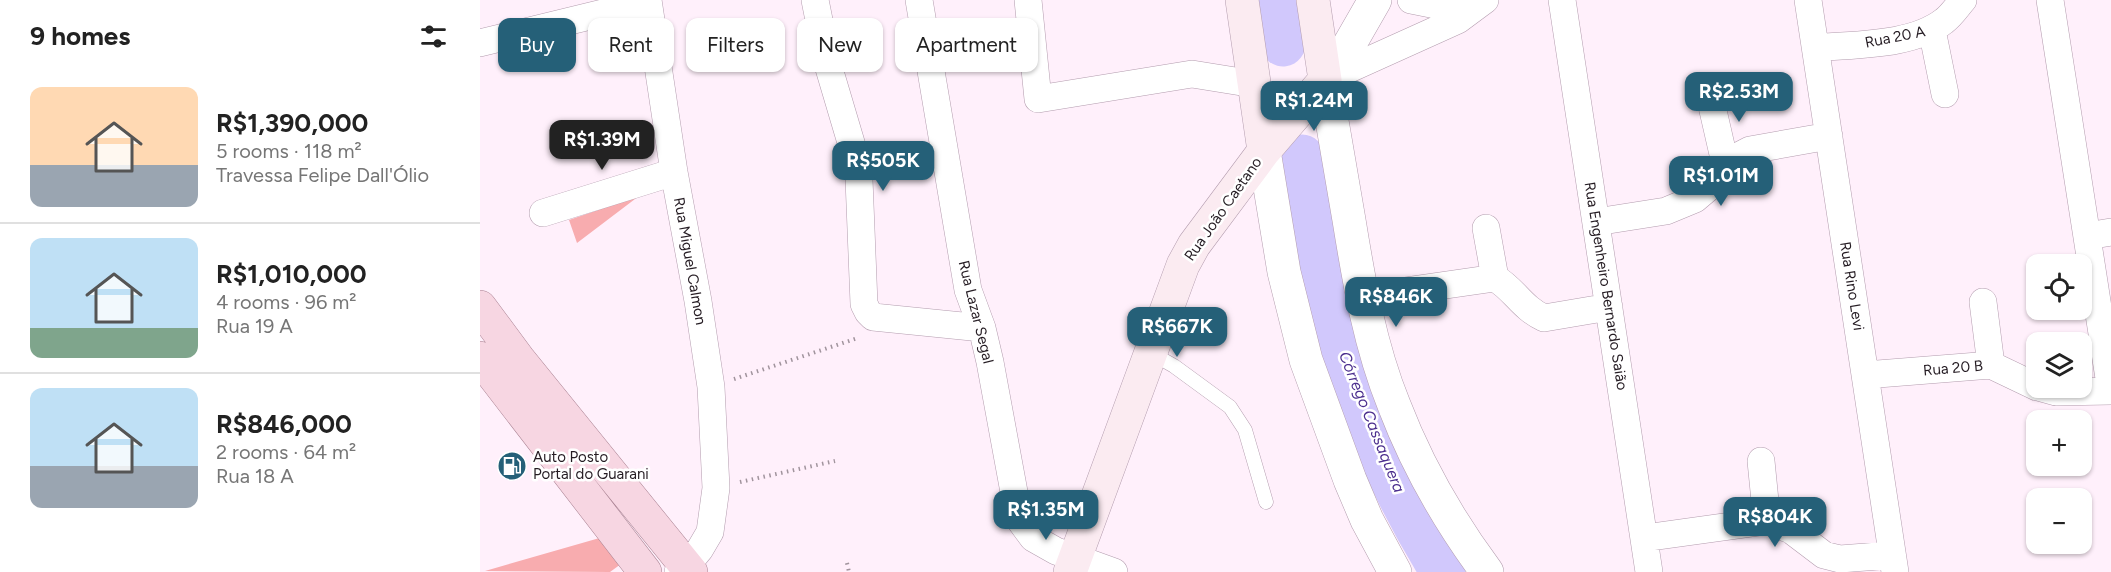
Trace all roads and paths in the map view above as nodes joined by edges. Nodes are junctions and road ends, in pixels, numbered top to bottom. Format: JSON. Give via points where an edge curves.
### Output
{"nodes":[{"id":1,"x":815,"y":0,"type":"edge"},
{"id":2,"x":919,"y":0,"type":"edge"},
{"id":3,"x":1028,"y":0,"type":"edge"},
{"id":4,"x":1242,"y":0,"type":"edge"},
{"id":5,"x":1313,"y":0,"type":"edge"},
{"id":6,"x":1375,"y":0,"type":"edge"},
{"id":7,"x":1411,"y":0,"type":"edge"},
{"id":8,"x":1562,"y":0,"type":"edge"},
{"id":9,"x":1808,"y":0,"type":"edge"},
{"id":10,"x":1962,"y":0,"type":"edge"},
{"id":11,"x":2051,"y":0,"type":"edge"},
{"id":12,"x":648,"y":1,"type":"edge"},
{"id":13,"x":1482,"y":2,"type":"edge"},
{"id":14,"x":1932,"y":30,"type":"junction"},
{"id":15,"x":480,"y":43,"type":"edge"},
{"id":16,"x":1816,"y":48,"type":"junction"},
{"id":17,"x":1325,"y":80,"type":"junction"},
{"id":18,"x":1254,"y":84,"type":"junction"},
{"id":19,"x":1709,"y":93,"type":"dead end"},
{"id":20,"x":1945,"y":94,"type":"dead end"},
{"id":21,"x":1829,"y":136,"type":"junction"},
{"id":22,"x":1264,"y":151,"type":"junction"},
{"id":23,"x":1725,"y":163,"type":"junction"},
{"id":24,"x":674,"y":172,"type":"junction"},
{"id":25,"x":543,"y":213,"type":"dead end"},
{"id":26,"x":1596,"y":222,"type":"junction"},
{"id":27,"x":1486,"y":228,"type":"dead end"},
{"id":28,"x":2099,"y":234,"type":"edge"},
{"id":29,"x":1495,"y":278,"type":"junction"},
{"id":30,"x":1363,"y":297,"type":"junction"},
{"id":31,"x":1983,"y":302,"type":"dead end"},
{"id":32,"x":1609,"y":307,"type":"junction"},
{"id":33,"x":480,"y":308,"type":"edge"},
{"id":34,"x":889,"y":318,"type":"junction"},
{"id":35,"x":982,"y":328,"type":"junction"},
{"id":36,"x":1151,"y":353,"type":"junction"},
{"id":37,"x":520,"y":361,"type":"junction"},
{"id":38,"x":1990,"y":365,"type":"junction"},
{"id":39,"x":483,"y":367,"type":"edge"},
{"id":40,"x":1865,"y":375,"type":"junction"},
{"id":41,"x":2026,"y":382,"type":"edge"},
{"id":42,"x":711,"y":387,"type":"junction"},
{"id":43,"x":2092,"y":391,"type":"edge"},
{"id":44,"x":2111,"y":391,"type":"edge"},
{"id":45,"x":835,"y":461,"type":"dead end"},
{"id":46,"x":1761,"y":461,"type":"dead end"},
{"id":47,"x":716,"y":488,"type":"junction"},
{"id":48,"x":1266,"y":502,"type":"dead end"},
{"id":49,"x":1767,"y":521,"type":"junction"},
{"id":50,"x":1644,"y":538,"type":"junction"},
{"id":51,"x":848,"y":563,"type":"dead end"},
{"id":52,"x":1894,"y":564,"type":"edge"},
{"id":53,"x":1064,"y":567,"type":"edge"},
{"id":54,"x":685,"y":570,"type":"edge"},
{"id":55,"x":645,"y":572,"type":"edge"},
{"id":56,"x":849,"y":572,"type":"edge"},
{"id":57,"x":1114,"y":572,"type":"edge"},
{"id":58,"x":1395,"y":572,"type":"edge"},
{"id":59,"x":1487,"y":572,"type":"edge"},
{"id":60,"x":1649,"y":572,"type":"edge"}],
"edges":[{"from":1,"to":34,"type":"street","via":[[859,179],[864,304],[873,317]]},
{"from":2,"to":35,"type":"street","name":"Rua Lazar Segal","via":[[968,290]]},
{"from":3,"to":18,"type":"street","via":[[1038,99],[1191,74]]},
{"from":4,"to":18,"type":"main road"},
{"from":5,"to":17,"type":"main road"},
{"from":6,"to":17,"type":"street"},
{"from":7,"to":13,"type":"street","via":[[1431,4]]},
{"from":8,"to":26,"type":"street","name":"Rua Engenheiro Bernardo Saião"},
{"from":9,"to":16,"type":"street","name":"Rua Rino Levi"},
{"from":10,"to":14,"type":"street","name":"Rua 20 A"},
{"from":11,"to":28,"type":"street"},
{"from":12,"to":15,"type":"street"},
{"from":12,"to":24,"type":"street","name":"Rua Miguel Calmon"},
{"from":13,"to":17,"type":"street","via":[[1458,20]]},
{"from":14,"to":16,"type":"street","name":"Rua 20 A","via":[[1881,42]]},
{"from":14,"to":20,"type":"street"},
{"from":16,"to":21,"type":"street","name":"Rua Rino Levi"},
{"from":17,"to":22,"type":"main road","name":"Rua João Caetano"},
{"from":17,"to":30,"type":"street"},
{"from":18,"to":22,"type":"main road"},
{"from":19,"to":23,"type":"street"},
{"from":21,"to":23,"type":"street","via":[[1750,150]]},
{"from":21,"to":40,"type":"street","name":"Rua Rino Levi"},
{"from":22,"to":36,"type":"main road","name":"Rua João Caetano","via":[[1194,245]]},
{"from":22,"to":58,"type":"street","via":[[1284,272],[1306,360],[1350,480]]},
{"from":23,"to":26,"type":"street","via":[[1715,182],[1695,200],[1666,211]]},
{"from":24,"to":25,"type":"street"},
{"from":24,"to":42,"type":"street","name":"Rua Miguel Calmon"},
{"from":26,"to":32,"type":"street","name":"Rua Engenheiro Bernardo Saião"},
{"from":27,"to":29,"type":"street"},
{"from":28,"to":44,"type":"street"},
{"from":29,"to":30,"type":"street"},
{"from":29,"to":32,"type":"street","via":[[1525,307],[1544,318]]},
{"from":30,"to":59,"type":"street","via":[[1393,404],[1412,448],[1444,510]]},
{"from":31,"to":38,"type":"street"},
{"from":32,"to":50,"type":"street","name":"Rua Engenheiro Bernardo Saião"},
{"from":33,"to":37,"type":"main road"},
{"from":34,"to":35,"type":"street"},
{"from":34,"to":42,"type":"path","via":[[865,336]]},
{"from":35,"to":53,"type":"street","name":"Rua Lazar Segal","via":[[1019,519],[1032,538],[1056,551]]},
{"from":36,"to":48,"type":"lane","via":[[1230,407],[1245,430]]},
{"from":36,"to":53,"type":"main road","name":"Rua João Caetano"},
{"from":37,"to":39,"type":"street"},
{"from":37,"to":54,"type":"main road"},
{"from":38,"to":40,"type":"street","name":"Rua 20 B"},
{"from":38,"to":41,"type":"street","name":"Rua 20 B"},
{"from":39,"to":55,"type":"main road"},
{"from":40,"to":52,"type":"street","name":"Rua Rino Levi"},
{"from":42,"to":47,"type":"street","name":"Rua Miguel Calmon"},
{"from":43,"to":44,"type":"street","name":"Rua 20 B"},
{"from":45,"to":47,"type":"path"},
{"from":46,"to":49,"type":"street"},
{"from":47,"to":54,"type":"street","name":"Rua Miguel Calmon","via":[[710,532]]},
{"from":49,"to":50,"type":"street"},
{"from":49,"to":52,"type":"street","via":[[1791,530],[1824,555]]},
{"from":50,"to":60,"type":"street","name":"Rua Engenheiro Bernardo Saião"},
{"from":51,"to":56,"type":"path"},
{"from":53,"to":57,"type":"street","name":"Rua Lazar Segal"}]}
